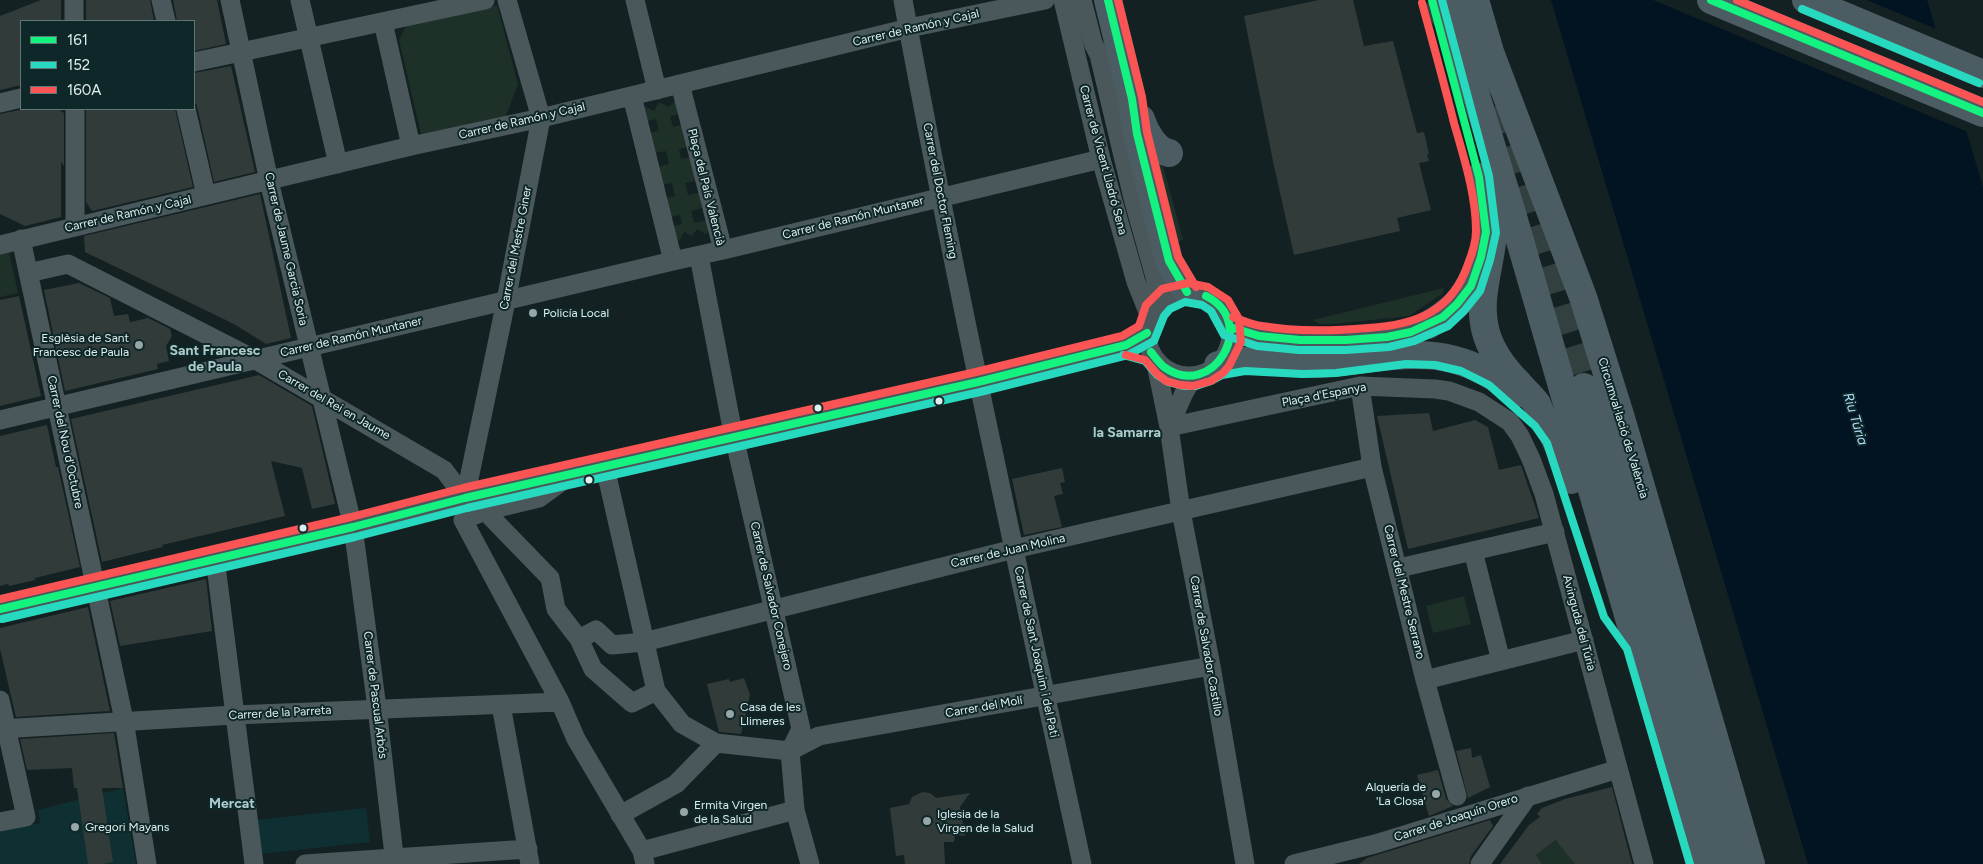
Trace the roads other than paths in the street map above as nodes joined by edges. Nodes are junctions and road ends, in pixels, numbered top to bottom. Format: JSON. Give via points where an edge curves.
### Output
{"nodes":[{"id":1,"x":74,"y":0,"type":"edge"},
{"id":2,"x":161,"y":0,"type":"edge"},
{"id":3,"x":230,"y":0,"type":"edge"},
{"id":4,"x":300,"y":0,"type":"edge"},
{"id":5,"x":485,"y":0,"type":"edge"},
{"id":6,"x":507,"y":0,"type":"edge"},
{"id":7,"x":635,"y":0,"type":"edge"},
{"id":8,"x":904,"y":0,"type":"edge"},
{"id":9,"x":1045,"y":0,"type":"edge"},
{"id":10,"x":1063,"y":0,"type":"edge"},
{"id":11,"x":1082,"y":0,"type":"edge"},
{"id":12,"x":1108,"y":0,"type":"edge"},
{"id":13,"x":1432,"y":0,"type":"edge"},
{"id":14,"x":1447,"y":0,"type":"edge"},
{"id":15,"x":1475,"y":0,"type":"edge"},
{"id":16,"x":1711,"y":0,"type":"edge"},
{"id":17,"x":1806,"y":0,"type":"edge"},
{"id":18,"x":74,"y":20,"type":"edge"},
{"id":19,"x":166,"y":20,"type":"edge"},
{"id":20,"x":383,"y":22,"type":"junction"},
{"id":21,"x":909,"y":28,"type":"junction"},
{"id":22,"x":309,"y":38,"type":"junction"},
{"id":23,"x":241,"y":52,"type":"junction"},
{"id":24,"x":195,"y":62,"type":"edge"},
{"id":25,"x":1983,"y":74,"type":"edge"},
{"id":26,"x":680,"y":84,"type":"junction"},
{"id":27,"x":656,"y":90,"type":"junction"},
{"id":28,"x":632,"y":96,"type":"junction"},
{"id":29,"x":20,"y":98,"type":"edge"},
{"id":30,"x":1132,"y":99,"type":"junction"},
{"id":31,"x":0,"y":103,"type":"edge"},
{"id":32,"x":75,"y":110,"type":"edge"},
{"id":33,"x":186,"y":110,"type":"edge"},
{"id":34,"x":1983,"y":114,"type":"edge"},
{"id":35,"x":540,"y":118,"type":"junction"},
{"id":36,"x":411,"y":146,"type":"junction"},
{"id":37,"x":1169,"y":153,"type":"dead end"},
{"id":38,"x":1101,"y":159,"type":"junction"},
{"id":39,"x":338,"y":164,"type":"junction"},
{"id":40,"x":1480,"y":177,"type":"junction"},
{"id":41,"x":269,"y":181,"type":"junction"},
{"id":42,"x":206,"y":196,"type":"junction"},
{"id":43,"x":940,"y":197,"type":"junction"},
{"id":44,"x":75,"y":226,"type":"junction"},
{"id":45,"x":0,"y":228,"type":"edge"},
{"id":46,"x":21,"y":239,"type":"junction"},
{"id":47,"x":0,"y":245,"type":"edge"},
{"id":48,"x":723,"y":250,"type":"junction"},
{"id":49,"x":699,"y":256,"type":"junction"},
{"id":50,"x":673,"y":262,"type":"junction"},
{"id":51,"x":28,"y":273,"type":"junction"},
{"id":52,"x":1187,"y":292,"type":"junction"},
{"id":53,"x":506,"y":301,"type":"junction"},
{"id":54,"x":1162,"y":302,"type":"junction"},
{"id":55,"x":1148,"y":325,"type":"junction"},
{"id":56,"x":1428,"y":325,"type":"joint"},
{"id":57,"x":1230,"y":327,"type":"junction"},
{"id":58,"x":1126,"y":345,"type":"junction"},
{"id":59,"x":309,"y":347,"type":"junction"},
{"id":60,"x":1153,"y":356,"type":"junction"},
{"id":61,"x":256,"y":360,"type":"junction"},
{"id":62,"x":1206,"y":370,"type":"junction"},
{"id":63,"x":978,"y":382,"type":"junction"},
{"id":64,"x":1360,"y":386,"type":"junction"},
{"id":65,"x":1584,"y":387,"type":"tunnel mouth"},
{"id":66,"x":320,"y":396,"type":"junction"},
{"id":67,"x":1479,"y":402,"type":"joint"},
{"id":68,"x":57,"y":406,"type":"junction"},
{"id":69,"x":1543,"y":418,"type":"junction"},
{"id":70,"x":0,"y":420,"type":"edge"},
{"id":71,"x":1169,"y":427,"type":"junction"},
{"id":72,"x":734,"y":438,"type":"junction"},
{"id":73,"x":605,"y":466,"type":"junction"},
{"id":74,"x":1372,"y":467,"type":"junction"},
{"id":75,"x":572,"y":474,"type":"junction"},
{"id":76,"x":465,"y":498,"type":"junction"},
{"id":77,"x":485,"y":510,"type":"junction"},
{"id":78,"x":1181,"y":511,"type":"junction"},
{"id":79,"x":353,"y":527,"type":"junction"},
{"id":80,"x":1555,"y":532,"type":"junction"},
{"id":81,"x":1014,"y":549,"type":"junction"},
{"id":82,"x":1473,"y":551,"type":"junction"},
{"id":83,"x":215,"y":558,"type":"junction"},
{"id":84,"x":1399,"y":568,"type":"junction"},
{"id":85,"x":96,"y":586,"type":"junction"},
{"id":86,"x":0,"y":609,"type":"edge"},
{"id":87,"x":774,"y":609,"type":"junction"},
{"id":88,"x":579,"y":639,"type":"junction"},
{"id":89,"x":1584,"y":640,"type":"junction"},
{"id":90,"x":644,"y":642,"type":"junction"},
{"id":91,"x":1636,"y":645,"type":"junction"},
{"id":92,"x":1501,"y":661,"type":"junction"},
{"id":93,"x":1211,"y":666,"type":"junction"},
{"id":94,"x":1425,"y":680,"type":"junction"},
{"id":95,"x":656,"y":691,"type":"junction"},
{"id":96,"x":1046,"y":696,"type":"junction"},
{"id":97,"x":0,"y":700,"type":"edge"},
{"id":98,"x":560,"y":702,"type":"junction"},
{"id":99,"x":500,"y":705,"type":"junction"},
{"id":100,"x":377,"y":708,"type":"junction"},
{"id":101,"x":234,"y":715,"type":"junction"},
{"id":102,"x":124,"y":720,"type":"junction"},
{"id":103,"x":3,"y":729,"type":"edge"},
{"id":104,"x":716,"y":743,"type":"junction"},
{"id":105,"x":790,"y":751,"type":"junction"},
{"id":106,"x":1618,"y":769,"type":"junction"},
{"id":107,"x":1457,"y":796,"type":"dead end"},
{"id":108,"x":1528,"y":796,"type":"junction"},
{"id":109,"x":795,"y":810,"type":"junction"},
{"id":110,"x":620,"y":814,"type":"junction"},
{"id":111,"x":0,"y":822,"type":"edge"},
{"id":112,"x":529,"y":857,"type":"edge"},
{"id":113,"x":644,"y":857,"type":"edge"},
{"id":114,"x":395,"y":862,"type":"edge"},
{"id":115,"x":146,"y":864,"type":"edge"},
{"id":116,"x":254,"y":864,"type":"edge"},
{"id":117,"x":305,"y":864,"type":"edge"},
{"id":118,"x":810,"y":864,"type":"edge"},
{"id":119,"x":1082,"y":864,"type":"edge"},
{"id":120,"x":1244,"y":864,"type":"edge"},
{"id":121,"x":1294,"y":864,"type":"edge"},
{"id":122,"x":1480,"y":864,"type":"edge"},
{"id":123,"x":1644,"y":864,"type":"edge"},
{"id":124,"x":1700,"y":864,"type":"edge"},
{"id":125,"x":1727,"y":864,"type":"edge"},
{"id":126,"x":1751,"y":864,"type":"edge"}],
"edges":[{"from":1,"to":18,"type":"street"},
{"from":2,"to":19,"type":"street"},
{"from":3,"to":23,"type":"street","name":"Carrer de Jaume Garcia Soria"},
{"from":4,"to":22,"type":"street"},
{"from":5,"to":20,"type":"street"},
{"from":6,"to":35,"type":"street","name":"Carrer del Mestre Giner"},
{"from":7,"to":27,"type":"street"},
{"from":8,"to":21,"type":"street","name":"Carrer del Doctor Fleming"},
{"from":9,"to":21,"type":"street","name":"Carrer de Ramón y Cajal"},
{"from":10,"to":38,"type":"street","name":"Carrer de Vicent Lladró Sena"},
{"from":11,"to":54,"type":"street","via":[[1099,54],[1134,202]]},
{"from":12,"to":30,"type":"highway"},
{"from":13,"to":40,"type":"highway"},
{"from":14,"to":91,"type":"highway"},
{"from":15,"to":126,"type":"highway","name":"Circumval·lació de València","via":[[1490,52],[1583,297]]},
{"from":16,"to":34,"type":"highway"},
{"from":17,"to":25,"type":"highway"},
{"from":20,"to":22,"type":"street"},
{"from":20,"to":36,"type":"street"},
{"from":21,"to":26,"type":"street","name":"Carrer de Ramón y Cajal"},
{"from":21,"to":43,"type":"street","name":"Carrer del Doctor Fleming"},
{"from":22,"to":23,"type":"street"},
{"from":22,"to":39,"type":"street"},
{"from":23,"to":24,"type":"street"},
{"from":23,"to":41,"type":"street","name":"Carrer de Jaume Garcia Soria"},
{"from":26,"to":27,"type":"street","name":"Carrer de Ramón y Cajal"},
{"from":26,"to":48,"type":"street","name":"Plaça del País Valencià"},
{"from":27,"to":28,"type":"street","name":"Carrer de Ramón y Cajal"},
{"from":28,"to":35,"type":"street","name":"Carrer de Ramón y Cajal"},
{"from":28,"to":50,"type":"street"},
{"from":29,"to":31,"type":"street"},
{"from":30,"to":37,"type":"highway","via":[[1145,132],[1163,152]]},
{"from":30,"to":52,"type":"highway","via":[[1137,134],[1169,262]]},
{"from":32,"to":44,"type":"street"},
{"from":33,"to":42,"type":"street"},
{"from":35,"to":36,"type":"street","name":"Carrer de Ramón y Cajal"},
{"from":35,"to":53,"type":"street","name":"Carrer del Mestre Giner"},
{"from":36,"to":39,"type":"street","name":"Carrer de Ramón y Cajal"},
{"from":38,"to":43,"type":"street","name":"Carrer de Ramón Muntaner"},
{"from":38,"to":55,"type":"street","name":"Carrer de Vicent Lladró Sena"},
{"from":39,"to":41,"type":"street","name":"Carrer de Ramón y Cajal"},
{"from":40,"to":56,"type":"highway","via":[[1486,232],[1471,286],[1443,317]]},
{"from":40,"to":69,"type":"highway","via":[[1487,188],[1494,224],[1483,306],[1485,329],[1493,350],[1509,374],[1536,403]]},
{"from":41,"to":42,"type":"street","name":"Carrer de Ramón y Cajal"},
{"from":41,"to":59,"type":"street","name":"Carrer de Jaume Garcia Soria"},
{"from":42,"to":44,"type":"street","name":"Carrer de Ramón y Cajal"},
{"from":43,"to":48,"type":"street","name":"Carrer de Ramón Muntaner"},
{"from":43,"to":63,"type":"street","name":"Carrer del Doctor Fleming"},
{"from":44,"to":46,"type":"street","name":"Carrer de Ramón y Cajal"},
{"from":45,"to":46,"type":"street"},
{"from":46,"to":47,"type":"street","name":"Carrer de Ramón y Cajal"},
{"from":46,"to":51,"type":"street","name":"Carrer del Nou d'Octubre"},
{"from":48,"to":49,"type":"street","name":"Plaça del País Valencià"},
{"from":49,"to":50,"type":"street","name":"Plaça del País Valencià"},
{"from":49,"to":72,"type":"street","name":"Carrer de Salvador Conejero"},
{"from":50,"to":53,"type":"street","name":"Carrer de Ramón Muntaner"},
{"from":51,"to":61,"type":"street","name":"Carrer del Rei en Jaume","via":[[68,264]]},
{"from":51,"to":68,"type":"street","name":"Carrer del Nou d'Octubre"},
{"from":52,"to":54,"type":"street"},
{"from":52,"to":57,"type":"street","via":[[1209,297],[1218,304]]},
{"from":53,"to":59,"type":"street","name":"Carrer de Ramón Muntaner"},
{"from":53,"to":76,"type":"street","name":"Carrer del Mestre Giner"},
{"from":54,"to":55,"type":"street"},
{"from":55,"to":58,"type":"street"},
{"from":55,"to":60,"type":"street"},
{"from":56,"to":57,"type":"street","via":[[1387,337],[1346,340],[1259,336]]},
{"from":57,"to":62,"type":"street","via":[[1226,354]]},
{"from":58,"to":60,"type":"street"},
{"from":58,"to":63,"type":"street"},
{"from":59,"to":61,"type":"street","name":"Carrer de Ramón Muntaner"},
{"from":59,"to":66,"type":"street","name":"Carrer de Jaume Garcia Soria"},
{"from":60,"to":62,"type":"street","via":[[1163,367],[1183,376]]},
{"from":60,"to":71,"type":"street","name":"Carrer de Salvador Castillo"},
{"from":61,"to":66,"type":"street","name":"Carrer del Rei en Jaume"},
{"from":61,"to":68,"type":"street","name":"Carrer de Ramón Muntaner"},
{"from":62,"to":69,"type":"highway","via":[[1245,361],[1336,363],[1406,354],[1436,355],[1464,362],[1495,377]]},
{"from":62,"to":71,"type":"street","via":[[1184,393]]},
{"from":63,"to":72,"type":"street"},
{"from":63,"to":81,"type":"street","name":"Carrer de Sant Joaquim i del Pati"},
{"from":64,"to":67,"type":"street","name":"Plaça d'Espanya","via":[[1435,389]]},
{"from":64,"to":71,"type":"street","name":"Plaça d'Espanya"},
{"from":64,"to":74,"type":"street","name":"Carrer del Mestre Serrano"},
{"from":65,"to":125,"type":"highway"},
{"from":66,"to":76,"type":"street","name":"Carrer del Rei en Jaume","via":[[444,470]]},
{"from":66,"to":79,"type":"street","name":"Carrer de Jaume Garcia Soria"},
{"from":67,"to":80,"type":"street","name":"Avinguda del Túria","via":[[1510,422],[1520,436]]},
{"from":68,"to":70,"type":"street","name":"Carrer de Ramón Muntaner"},
{"from":68,"to":85,"type":"street","name":"Carrer del Nou d'Octubre"},
{"from":69,"to":91,"type":"highway","via":[[1556,439],[1613,613]]},
{"from":71,"to":78,"type":"street","name":"Carrer de Salvador Castillo"},
{"from":72,"to":73,"type":"street"},
{"from":72,"to":87,"type":"street","name":"Carrer de Salvador Conejero"},
{"from":73,"to":75,"type":"street"},
{"from":73,"to":90,"type":"street"},
{"from":74,"to":78,"type":"street","name":"Carrer de Juan Molina"},
{"from":74,"to":84,"type":"street","name":"Carrer del Mestre Serrano"},
{"from":75,"to":76,"type":"street"},
{"from":75,"to":77,"type":"street","via":[[539,498]]},
{"from":76,"to":79,"type":"street"},
{"from":77,"to":88,"type":"street","via":[[550,578],[556,609]]},
{"from":77,"to":98,"type":"street","via":[[463,520]]},
{"from":78,"to":81,"type":"street","name":"Carrer de Juan Molina"},
{"from":78,"to":93,"type":"street","name":"Carrer de Salvador Castillo"},
{"from":79,"to":83,"type":"street"},
{"from":79,"to":100,"type":"street","name":"Carrer de Pascual Arbós"},
{"from":80,"to":82,"type":"street"},
{"from":80,"to":89,"type":"street","name":"Avinguda del Túria"},
{"from":81,"to":87,"type":"street","name":"Carrer de Juan Molina"},
{"from":81,"to":96,"type":"street","name":"Carrer de Sant Joaquim i del Pati"},
{"from":82,"to":84,"type":"street"},
{"from":82,"to":92,"type":"street"},
{"from":83,"to":85,"type":"street"},
{"from":83,"to":101,"type":"street"},
{"from":84,"to":94,"type":"street","name":"Carrer del Mestre Serrano"},
{"from":85,"to":86,"type":"street"},
{"from":85,"to":102,"type":"street","name":"Carrer del Nou d'Octubre"},
{"from":87,"to":90,"type":"street","name":"Carrer de Juan Molina"},
{"from":87,"to":105,"type":"street","name":"Carrer de Salvador Conejero","via":[[801,728]]},
{"from":88,"to":90,"type":"street","name":"Carrer de Juan Molina","via":[[596,630],[612,645]]},
{"from":88,"to":95,"type":"street","via":[[593,669],[632,703]]},
{"from":89,"to":92,"type":"street"},
{"from":89,"to":106,"type":"street","name":"Avinguda del Túria"},
{"from":90,"to":95,"type":"street"},
{"from":91,"to":124,"type":"highway"},
{"from":92,"to":94,"type":"street"},
{"from":93,"to":96,"type":"street","name":"Carrer del Molí"},
{"from":93,"to":120,"type":"street","name":"Carrer de Salvador Castillo"},
{"from":94,"to":107,"type":"street","name":"Carrer del Mestre Serrano"},
{"from":95,"to":104,"type":"street","via":[[682,724]]},
{"from":96,"to":105,"type":"street","name":"Carrer del Molí","via":[[819,736]]},
{"from":96,"to":119,"type":"street","name":"Carrer de Sant Joaquim i del Pati"},
{"from":97,"to":103,"type":"street"},
{"from":98,"to":99,"type":"street","name":"Carrer de la Parreta"},
{"from":98,"to":110,"type":"street","via":[[576,739]]},
{"from":99,"to":100,"type":"street","name":"Carrer de la Parreta"},
{"from":99,"to":112,"type":"street"},
{"from":100,"to":101,"type":"street","name":"Carrer de la Parreta"},
{"from":100,"to":114,"type":"street","name":"Carrer de Pascual Arbós"},
{"from":101,"to":102,"type":"street","name":"Carrer de la Parreta"},
{"from":101,"to":116,"type":"street"},
{"from":102,"to":103,"type":"street","name":"Carrer de la Parreta"},
{"from":102,"to":115,"type":"street","name":"Carrer del Nou d'Octubre"},
{"from":103,"to":111,"type":"street","via":[[26,817]]},
{"from":104,"to":105,"type":"street"},
{"from":104,"to":110,"type":"street","via":[[676,784]]},
{"from":105,"to":109,"type":"street"},
{"from":106,"to":108,"type":"street","name":"Carrer de Joaquín Orero"},
{"from":106,"to":123,"type":"street","name":"Avinguda del Túria"},
{"from":108,"to":121,"type":"street","name":"Carrer de Joaquín Orero","via":[[1375,844]]},
{"from":108,"to":122,"type":"street"},
{"from":109,"to":113,"type":"street"},
{"from":109,"to":118,"type":"street"},
{"from":110,"to":113,"type":"street"},
{"from":112,"to":114,"type":"street"},
{"from":114,"to":117,"type":"street"}]}
